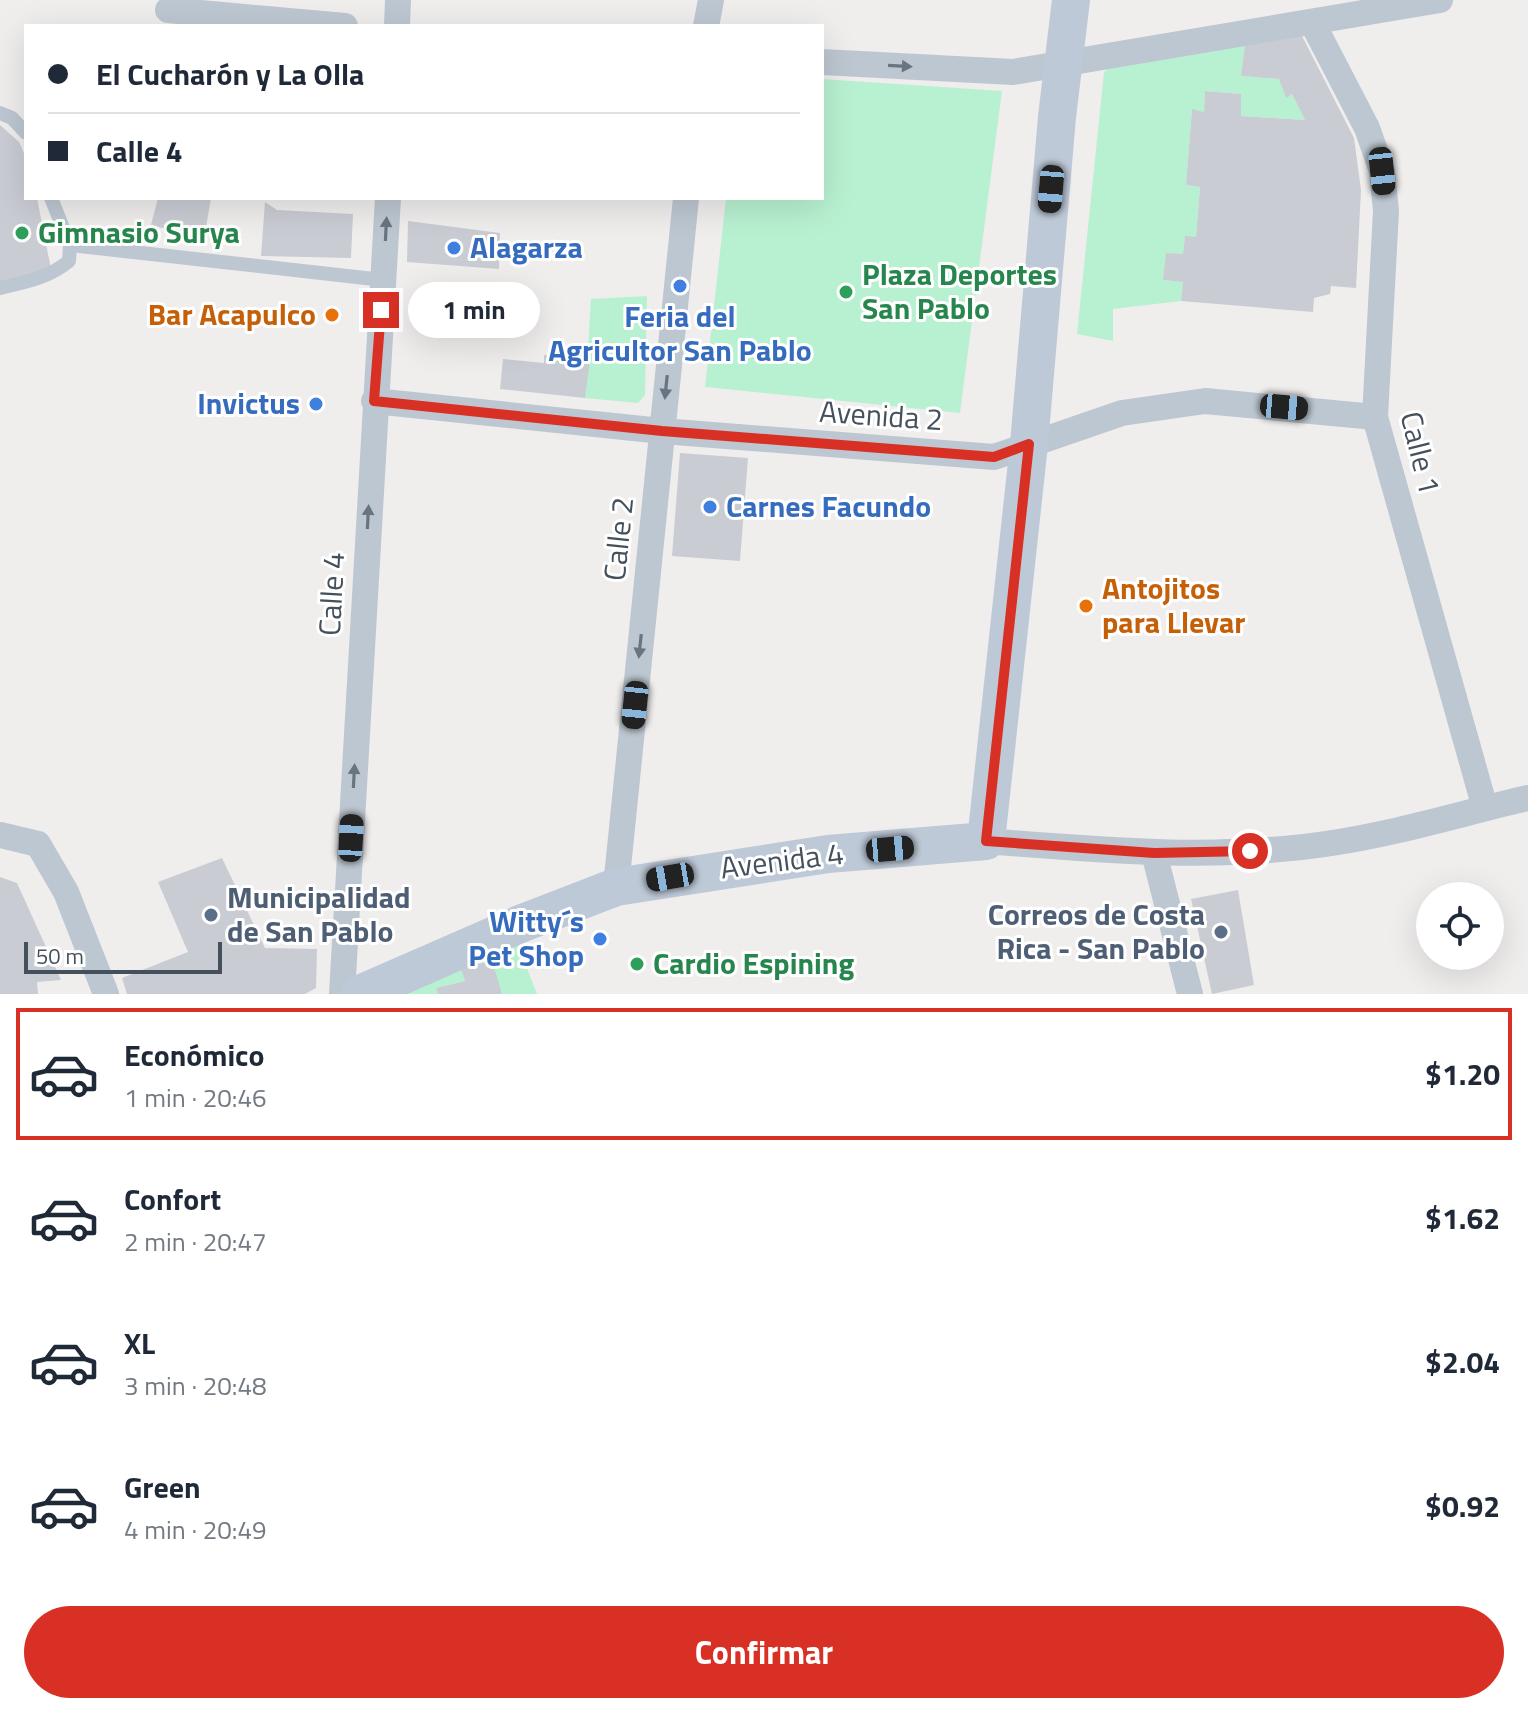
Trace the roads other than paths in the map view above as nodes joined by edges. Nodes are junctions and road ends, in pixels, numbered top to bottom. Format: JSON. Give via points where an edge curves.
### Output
{"nodes":[{"id":1,"x":398,"y":0,"type":"edge"},
{"id":2,"x":711,"y":0,"type":"edge"},
{"id":3,"x":1071,"y":0,"type":"edge"},
{"id":4,"x":1440,"y":0,"type":"edge"},
{"id":5,"x":168,"y":10,"type":"dead end"},
{"id":6,"x":1312,"y":22,"type":"junction"},
{"id":7,"x":323,"y":24,"type":"edge"},
{"id":8,"x":397,"y":24,"type":"edge"},
{"id":9,"x":706,"y":24,"type":"edge"},
{"id":10,"x":824,"y":62,"type":"edge"},
{"id":11,"x":1063,"y":65,"type":"junction"},
{"id":12,"x":0,"y":113,"type":"edge"},
{"id":13,"x":24,"y":131,"type":"edge"},
{"id":14,"x":52,"y":200,"type":"edge"},
{"id":15,"x":388,"y":200,"type":"edge"},
{"id":16,"x":686,"y":200,"type":"edge"},
{"id":17,"x":70,"y":245,"type":"junction"},
{"id":18,"x":383,"y":280,"type":"junction"},
{"id":19,"x":0,"y":288,"type":"edge"},
{"id":20,"x":374,"y":401,"type":"junction"},
{"id":21,"x":1375,"y":417,"type":"junction"},
{"id":22,"x":662,"y":431,"type":"junction"},
{"id":23,"x":1029,"y":444,"type":"junction"},
{"id":24,"x":1528,"y":798,"type":"edge"},
{"id":25,"x":1485,"y":808,"type":"junction"},
{"id":26,"x":0,"y":835,"type":"edge"},
{"id":27,"x":986,"y":841,"type":"junction"},
{"id":28,"x":1154,"y":853,"type":"junction"},
{"id":29,"x":616,"y":887,"type":"junction"},
{"id":30,"x":106,"y":994,"type":"edge"},
{"id":31,"x":342,"y":994,"type":"edge"},
{"id":32,"x":360,"y":994,"type":"edge"},
{"id":33,"x":1190,"y":994,"type":"edge"}],
"edges":[{"from":1,"to":8,"type":"street"},
{"from":2,"to":9,"type":"street"},
{"from":3,"to":11,"type":"main road"},
{"from":4,"to":6,"type":"street"},
{"from":5,"to":7,"type":"street"},
{"from":6,"to":11,"type":"street"},
{"from":6,"to":21,"type":"street","name":"Calle 1","via":[[1367,128],[1382,171],[1386,211]]},
{"from":10,"to":11,"type":"street","one_way":true,"via":[[1013,72]]},
{"from":11,"to":23,"type":"main road"},
{"from":12,"to":13,"type":"lane"},
{"from":14,"to":17,"type":"lane"},
{"from":18,"to":15,"type":"street","name":"Calle 4","one_way":true},
{"from":16,"to":22,"type":"street","name":"Calle 2","one_way":true},
{"from":17,"to":18,"type":"lane"},
{"from":17,"to":19,"type":"lane","via":[[69,261],[62,267],[43,278]]},
{"from":18,"to":20,"type":"street","name":"Calle 4"},
{"from":20,"to":22,"type":"street","name":"Avenida 2"},
{"from":31,"to":20,"type":"street","name":"Calle 4","one_way":true},
{"from":21,"to":23,"type":"street","name":"Avenida 2","via":[[1205,401],[1122,413]]},
{"from":21,"to":25,"type":"street","name":"Calle 1"},
{"from":22,"to":23,"type":"street","name":"Avenida 2","via":[[994,457]]},
{"from":22,"to":29,"type":"street","name":"Calle 2","one_way":true},
{"from":23,"to":27,"type":"main road"},
{"from":24,"to":25,"type":"street"},
{"from":25,"to":28,"type":"street","via":[[1332,843]]},
{"from":26,"to":30,"type":"street","via":[[38,844],[66,892]]},
{"from":27,"to":28,"type":"street"},
{"from":27,"to":29,"type":"main road","name":"Avenida 4","via":[[813,856]]},
{"from":28,"to":33,"type":"street"},
{"from":29,"to":32,"type":"main road","name":"Avenida 4"}]}
